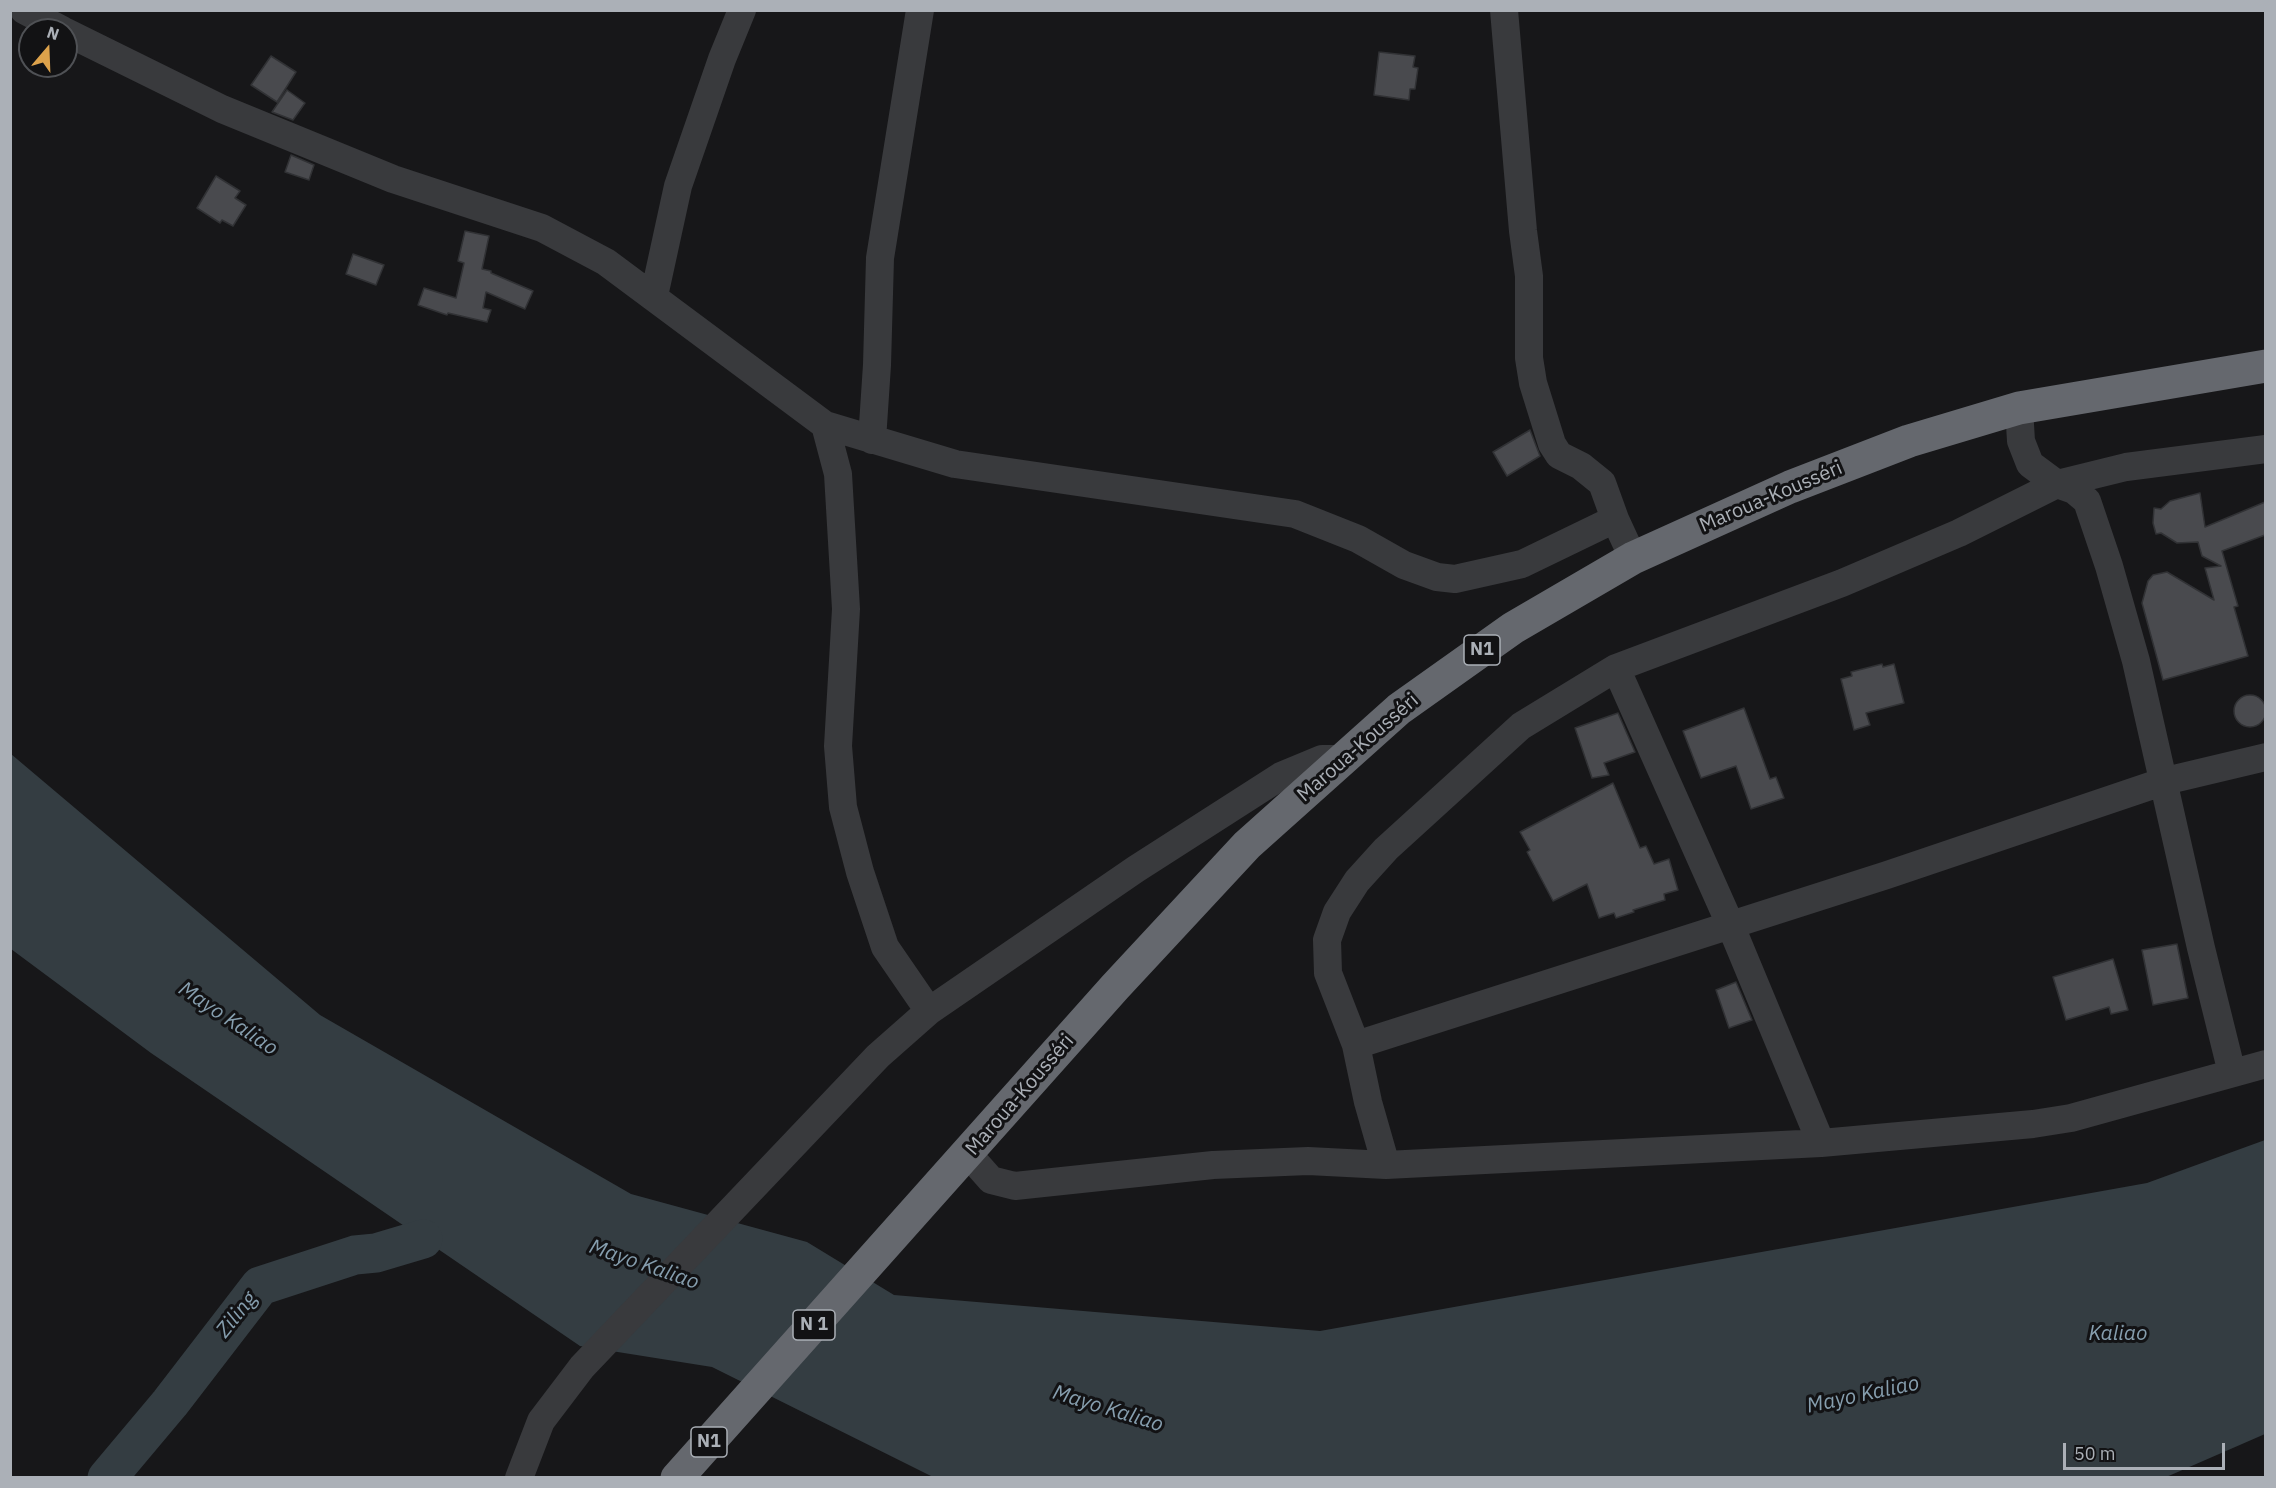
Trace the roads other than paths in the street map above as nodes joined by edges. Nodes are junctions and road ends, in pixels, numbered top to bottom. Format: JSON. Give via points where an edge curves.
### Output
{"nodes":[{"id":1,"x":24,"y":10,"type":"edge"},
{"id":2,"x":742,"y":10,"type":"edge"},
{"id":3,"x":920,"y":10,"type":"edge"},
{"id":4,"x":1504,"y":10,"type":"edge"},
{"id":5,"x":39,"y":18,"type":"edge"},
{"id":6,"x":78,"y":38,"type":"edge"},
{"id":7,"x":654,"y":296,"type":"junction"},
{"id":8,"x":2265,"y":366,"type":"edge"},
{"id":9,"x":2019,"y":408,"type":"junction"},
{"id":10,"x":825,"y":425,"type":"junction"},
{"id":11,"x":872,"y":440,"type":"junction"},
{"id":12,"x":2265,"y":449,"type":"edge"},
{"id":13,"x":2057,"y":484,"type":"junction"},
{"id":14,"x":1614,"y":519,"type":"junction"},
{"id":15,"x":1633,"y":558,"type":"junction"},
{"id":16,"x":1616,"y":669,"type":"junction"},
{"id":17,"x":2265,"y":758,"type":"edge"},
{"id":18,"x":1344,"y":759,"type":"junction"},
{"id":19,"x":2165,"y":781,"type":"junction"},
{"id":20,"x":1730,"y":924,"type":"junction"},
{"id":21,"x":930,"y":1011,"type":"junction"},
{"id":22,"x":1356,"y":1045,"type":"junction"},
{"id":23,"x":2265,"y":1064,"type":"edge"},
{"id":24,"x":2232,"y":1072,"type":"junction"},
{"id":25,"x":1821,"y":1143,"type":"junction"},
{"id":26,"x":968,"y":1154,"type":"junction"},
{"id":27,"x":1386,"y":1165,"type":"junction"},
{"id":28,"x":888,"y":1243,"type":"joint"},
{"id":29,"x":741,"y":1407,"type":"joint"},
{"id":30,"x":519,"y":1478,"type":"edge"},
{"id":31,"x":677,"y":1478,"type":"edge"}],
"edges":[{"from":1,"to":5,"type":"street"},
{"from":2,"to":7,"type":"street","via":[[678,186]]},
{"from":3,"to":11,"type":"street","via":[[880,258]]},
{"from":4,"to":14,"type":"street","via":[[1529,276],[1529,358],[1533,383],[1552,444],[1559,455],[1602,483]]},
{"from":6,"to":7,"type":"street","via":[[222,109],[393,179],[542,228],[606,262]]},
{"from":7,"to":10,"type":"street"},
{"from":8,"to":9,"type":"highway","name":"Maroua-Kousséri","number":"N1"},
{"from":9,"to":13,"type":"street","via":[[2021,441],[2030,464]]},
{"from":9,"to":15,"type":"highway","name":"Maroua-Kousséri","number":"N1","via":[[1909,441],[1801,482]]},
{"from":10,"to":11,"type":"street"},
{"from":10,"to":21,"type":"street","via":[[838,474],[846,609],[838,746],[843,807],[885,947]]},
{"from":11,"to":14,"type":"street","via":[[955,464],[1294,514],[1358,539],[1404,565],[1455,579],[1522,564]]},
{"from":12,"to":13,"type":"street","via":[[2126,467]]},
{"from":13,"to":16,"type":"street","via":[[1959,533],[1842,583]]},
{"from":13,"to":19,"type":"street","via":[[2074,490],[2087,501],[2136,661]]},
{"from":14,"to":15,"type":"street"},
{"from":15,"to":18,"type":"highway","name":"Maroua-Kousséri","number":"N1","via":[[1513,628],[1399,709]]},
{"from":16,"to":20,"type":"street"},
{"from":16,"to":22,"type":"street","via":[[1521,726],[1386,849],[1357,881],[1337,912],[1327,940],[1328,973]]},
{"from":17,"to":19,"type":"street"},
{"from":18,"to":21,"type":"street","via":[[1322,759],[1281,776],[1136,869]]},
{"from":18,"to":26,"type":"highway","name":"Maroua-Kousséri","number":"N1","via":[[1246,845]]},
{"from":19,"to":20,"type":"street"},
{"from":19,"to":24,"type":"street"},
{"from":20,"to":22,"type":"street"},
{"from":20,"to":25,"type":"street"},
{"from":21,"to":30,"type":"street","via":[[878,1056],[582,1367],[541,1421]]},
{"from":22,"to":27,"type":"street"},
{"from":23,"to":24,"type":"street"},
{"from":24,"to":25,"type":"street","via":[[2071,1118]]},
{"from":25,"to":27,"type":"street"},
{"from":26,"to":27,"type":"street","via":[[991,1180],[1015,1186],[1213,1165],[1308,1161]]},
{"from":26,"to":28,"type":"highway","name":"Maroua-Kousséri","number":"N1"},
{"from":28,"to":29,"type":"highway","name":"Maroua-Kousséri","number":"N 1"},
{"from":29,"to":31,"type":"highway","name":"Maroua-Kousséri","number":"N1"}]}
